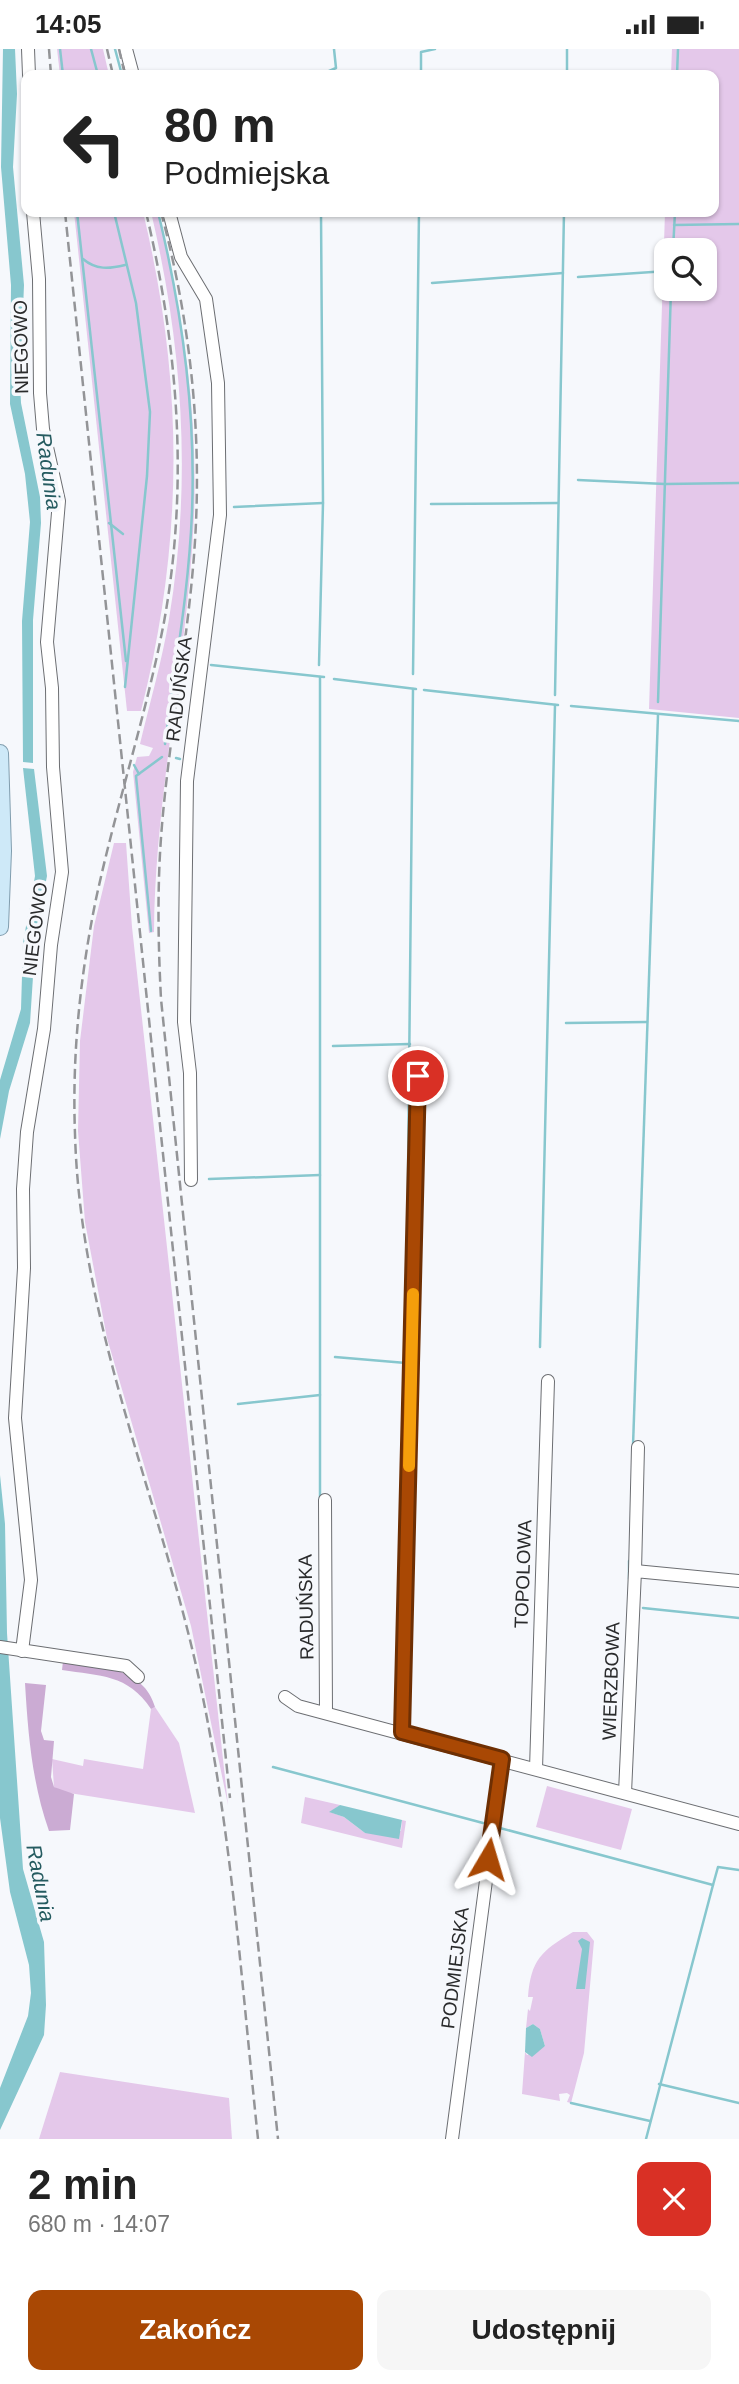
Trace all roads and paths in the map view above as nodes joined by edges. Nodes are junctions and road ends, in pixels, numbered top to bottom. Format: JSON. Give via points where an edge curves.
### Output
{"nodes":[{"id":1,"x":28,"y":49,"type":"edge"},
{"id":2,"x":126,"y":49,"type":"edge"},
{"id":3,"x":29,"y":70,"type":"edge"},
{"id":4,"x":131,"y":70,"type":"edge"},
{"id":5,"x":33,"y":217,"type":"edge"},
{"id":6,"x":170,"y":217,"type":"edge"},
{"id":7,"x":0,"y":753,"type":"edge"},
{"id":8,"x":0,"y":927,"type":"edge"},
{"id":9,"x":418,"y":1076,"type":"dead end"},
{"id":10,"x":191,"y":1180,"type":"dead end"},
{"id":11,"x":548,"y":1381,"type":"dead end"},
{"id":12,"x":638,"y":1447,"type":"dead end"},
{"id":13,"x":325,"y":1500,"type":"dead end"},
{"id":14,"x":635,"y":1571,"type":"junction"},
{"id":15,"x":739,"y":1581,"type":"edge"},
{"id":16,"x":0,"y":1647,"type":"edge"},
{"id":17,"x":19,"y":1650,"type":"junction"},
{"id":18,"x":138,"y":1678,"type":"dead end"},
{"id":19,"x":285,"y":1697,"type":"dead end"},
{"id":20,"x":326,"y":1713,"type":"junction"},
{"id":21,"x":402,"y":1732,"type":"junction"},
{"id":22,"x":502,"y":1759,"type":"junction"},
{"id":23,"x":536,"y":1769,"type":"junction"},
{"id":24,"x":625,"y":1793,"type":"junction"},
{"id":25,"x":739,"y":1824,"type":"edge"},
{"id":26,"x":452,"y":2139,"type":"edge"}],
"edges":[{"from":1,"to":3,"type":"street"},
{"from":2,"to":4,"type":"street"},
{"from":5,"to":17,"type":"street","name":"NIEGOWO","via":[[43,429],[59,501],[47,642],[62,872],[23,1189],[24,1268],[15,1418],[31,1580]]},
{"from":6,"to":10,"type":"street","name":"RADUŃSKA","via":[[181,257],[206,299],[218,383],[220,515],[187,781],[184,1022],[190,1073]]},
{"from":7,"to":8,"type":"main road"},
{"from":9,"to":21,"type":"street"},
{"from":11,"to":23,"type":"street","name":"TOPOLOWA"},
{"from":12,"to":14,"type":"street","name":"WIERZBOWA"},
{"from":13,"to":20,"type":"street","name":"RADUŃSKA"},
{"from":14,"to":15,"type":"street"},
{"from":14,"to":24,"type":"street","name":"WIERZBOWA"},
{"from":16,"to":17,"type":"street"},
{"from":17,"to":18,"type":"street","via":[[126,1666]]},
{"from":19,"to":20,"type":"street","via":[[298,1706]]},
{"from":20,"to":21,"type":"street"},
{"from":21,"to":22,"type":"street"},
{"from":22,"to":23,"type":"street"},
{"from":22,"to":26,"type":"street","name":"PODMIEJSKA"},
{"from":23,"to":24,"type":"street"},
{"from":24,"to":25,"type":"street"}]}
